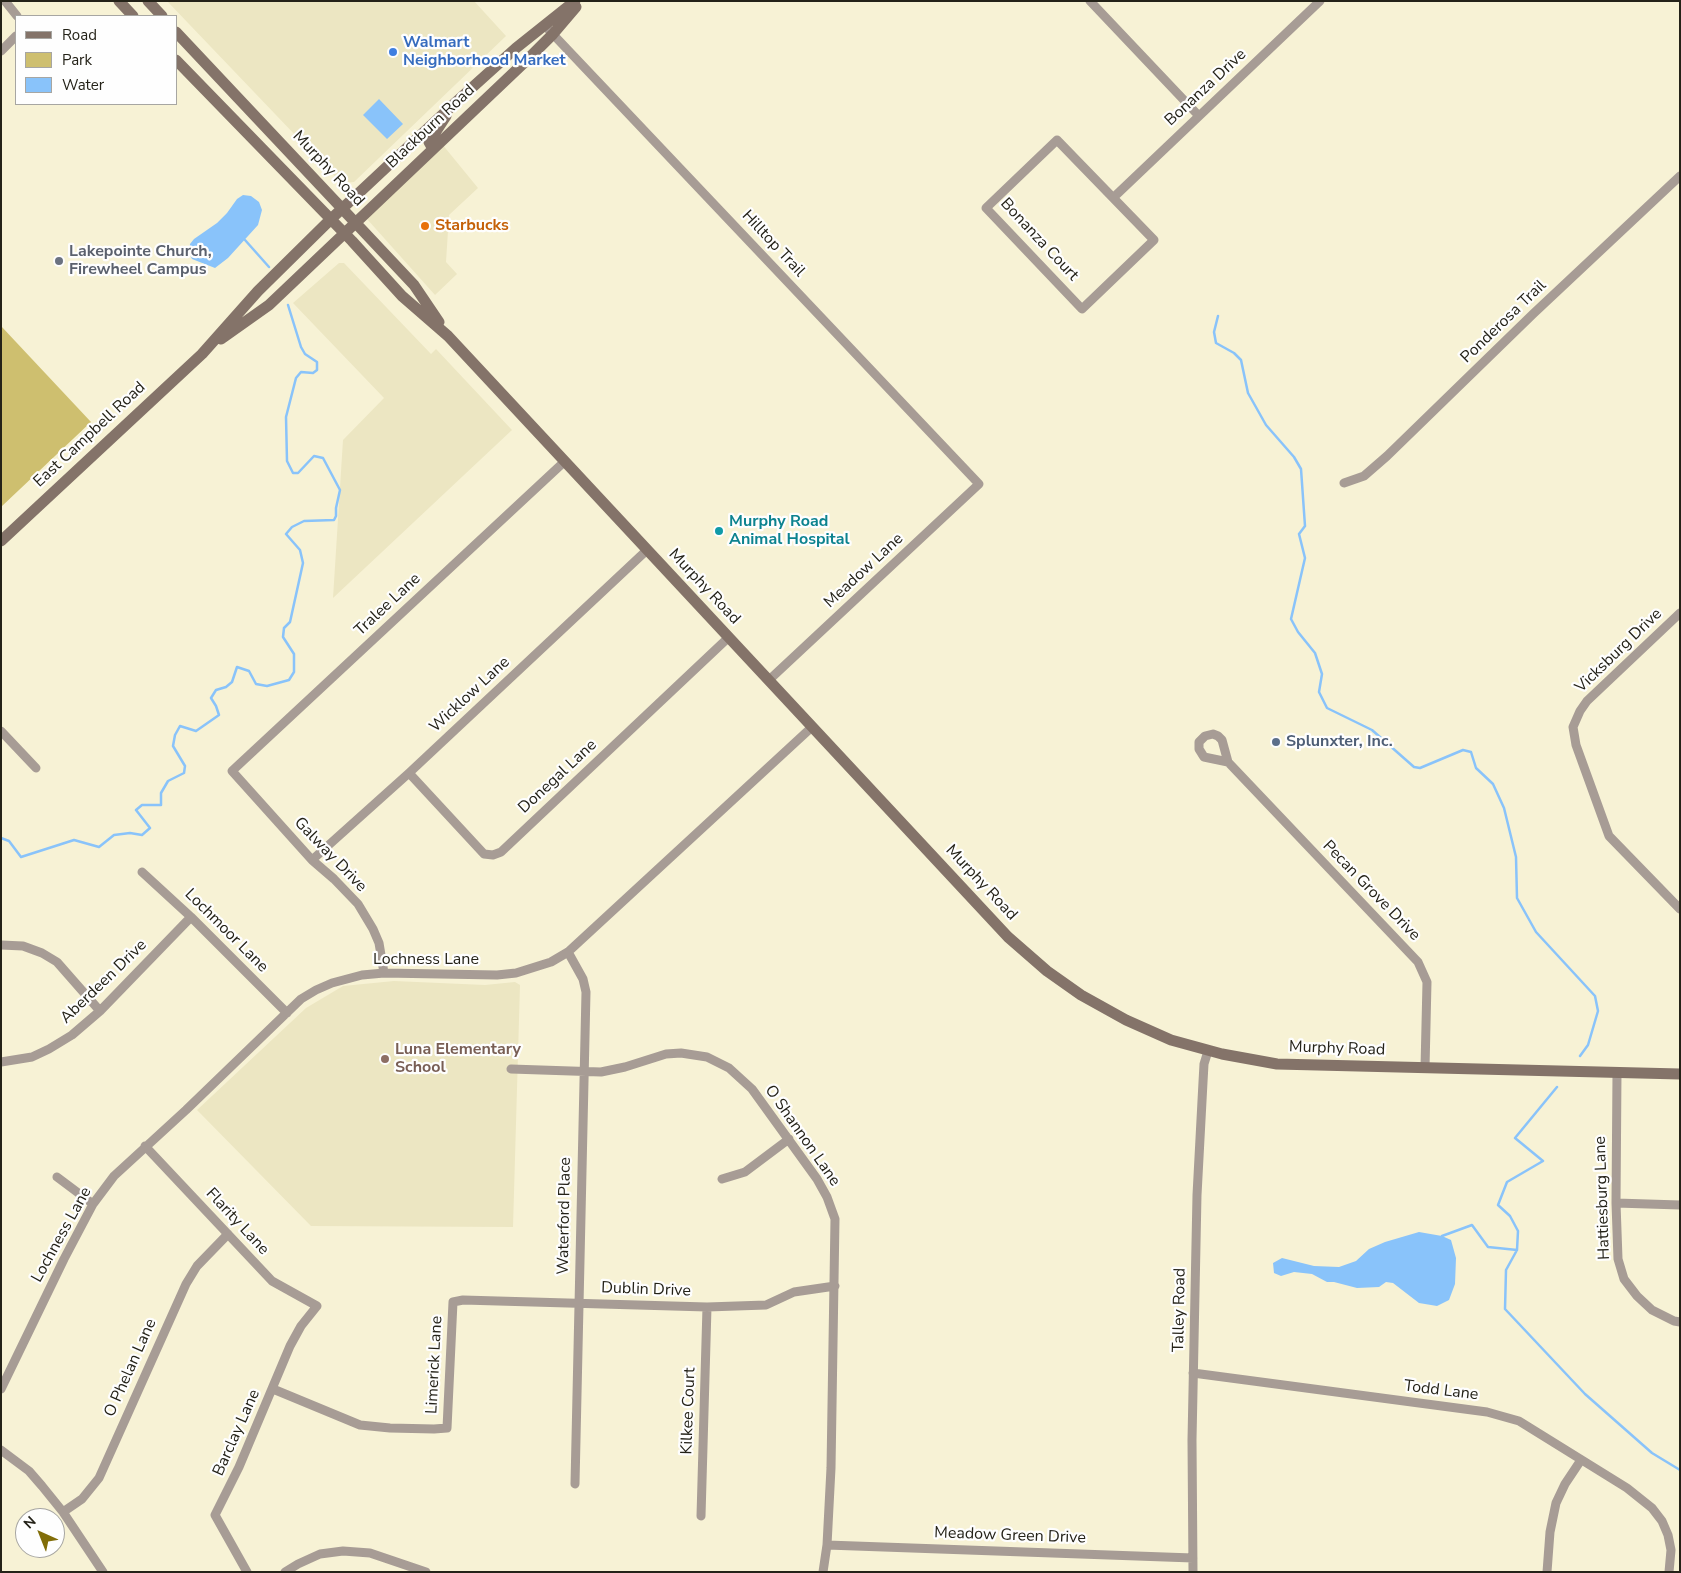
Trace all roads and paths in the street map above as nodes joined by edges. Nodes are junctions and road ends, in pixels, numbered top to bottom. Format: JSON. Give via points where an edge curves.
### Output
{"nodes":[{"id":1,"x":5,"y":1,"type":"edge"},
{"id":2,"x":119,"y":1,"type":"edge"},
{"id":3,"x":148,"y":1,"type":"edge"},
{"id":4,"x":575,"y":1,"type":"edge"},
{"id":5,"x":580,"y":1,"type":"edge"},
{"id":6,"x":1090,"y":1,"type":"edge"},
{"id":7,"x":1320,"y":1,"type":"edge"},
{"id":8,"x":16,"y":15,"type":"edge"},
{"id":9,"x":132,"y":15,"type":"edge"},
{"id":10,"x":161,"y":15,"type":"edge"},
{"id":11,"x":549,"y":30,"type":"junction"},
{"id":12,"x":178,"y":34,"type":"edge"},
{"id":13,"x":15,"y":37,"type":"edge"},
{"id":14,"x":1,"y":51,"type":"edge"},
{"id":15,"x":178,"y":62,"type":"edge"},
{"id":16,"x":485,"y":76,"type":"junction"},
{"id":17,"x":227,"y":85,"type":"junction"},
{"id":18,"x":496,"y":89,"type":"junction"},
{"id":19,"x":213,"y":98,"type":"junction"},
{"id":20,"x":455,"y":103,"type":"junction"},
{"id":21,"x":1199,"y":116,"type":"junction"},
{"id":22,"x":433,"y":149,"type":"junction"},
{"id":23,"x":1680,"y":176,"type":"edge"},
{"id":24,"x":1114,"y":197,"type":"junction"},
{"id":25,"x":343,"y":208,"type":"junction"},
{"id":26,"x":331,"y":219,"type":"junction"},
{"id":27,"x":356,"y":221,"type":"junction"},
{"id":28,"x":344,"y":232,"type":"junction"},
{"id":29,"x":448,"y":336,"type":"junction"},
{"id":30,"x":202,"y":354,"type":"junction"},
{"id":31,"x":564,"y":462,"type":"junction"},
{"id":32,"x":1344,"y":483,"type":"dead end"},
{"id":33,"x":979,"y":484,"type":"joint"},
{"id":34,"x":1,"y":541,"type":"edge"},
{"id":35,"x":647,"y":550,"type":"junction"},
{"id":36,"x":1680,"y":613,"type":"edge"},
{"id":37,"x":729,"y":637,"type":"junction"},
{"id":38,"x":769,"y":680,"type":"junction"},
{"id":39,"x":812,"y":727,"type":"junction"},
{"id":40,"x":1,"y":731,"type":"edge"},
{"id":41,"x":1228,"y":762,"type":"dead end"},
{"id":42,"x":36,"y":768,"type":"dead end"},
{"id":43,"x":232,"y":771,"type":"joint"},
{"id":44,"x":409,"y":773,"type":"junction"},
{"id":45,"x":312,"y":860,"type":"junction"},
{"id":46,"x":142,"y":872,"type":"dead end"},
{"id":47,"x":1680,"y":908,"type":"edge"},
{"id":48,"x":191,"y":917,"type":"junction"},
{"id":49,"x":1,"y":945,"type":"edge"},
{"id":50,"x":568,"y":952,"type":"junction"},
{"id":51,"x":384,"y":973,"type":"junction"},
{"id":52,"x":100,"y":1011,"type":"junction"},
{"id":53,"x":287,"y":1013,"type":"junction"},
{"id":54,"x":1208,"y":1051,"type":"junction"},
{"id":55,"x":1,"y":1062,"type":"edge"},
{"id":56,"x":1425,"y":1068,"type":"junction"},
{"id":57,"x":511,"y":1070,"type":"dead end"},
{"id":58,"x":583,"y":1071,"type":"junction"},
{"id":59,"x":1617,"y":1073,"type":"junction"},
{"id":60,"x":1680,"y":1074,"type":"edge"},
{"id":61,"x":789,"y":1139,"type":"junction"},
{"id":62,"x":145,"y":1146,"type":"junction"},
{"id":63,"x":57,"y":1177,"type":"dead end"},
{"id":64,"x":722,"y":1180,"type":"dead end"},
{"id":65,"x":93,"y":1204,"type":"junction"},
{"id":66,"x":1616,"y":1204,"type":"junction"},
{"id":67,"x":1680,"y":1205,"type":"edge"},
{"id":68,"x":228,"y":1234,"type":"junction"},
{"id":69,"x":835,"y":1286,"type":"junction"},
{"id":70,"x":453,"y":1302,"type":"joint"},
{"id":71,"x":579,"y":1303,"type":"junction"},
{"id":72,"x":317,"y":1306,"type":"joint"},
{"id":73,"x":707,"y":1307,"type":"junction"},
{"id":74,"x":1680,"y":1322,"type":"edge"},
{"id":75,"x":1194,"y":1373,"type":"junction"},
{"id":76,"x":273,"y":1388,"type":"junction"},
{"id":77,"x":1,"y":1389,"type":"edge"},
{"id":78,"x":1,"y":1450,"type":"edge"},
{"id":79,"x":1581,"y":1460,"type":"junction"},
{"id":80,"x":574,"y":1484,"type":"dead end"},
{"id":81,"x":60,"y":1508,"type":"edge"},
{"id":82,"x":65,"y":1511,"type":"edge"},
{"id":83,"x":65,"y":1515,"type":"edge"},
{"id":84,"x":701,"y":1516,"type":"dead end"},
{"id":85,"x":827,"y":1545,"type":"junction"},
{"id":86,"x":1193,"y":1558,"type":"junction"},
{"id":87,"x":103,"y":1572,"type":"edge"},
{"id":88,"x":247,"y":1572,"type":"edge"},
{"id":89,"x":285,"y":1572,"type":"edge"},
{"id":90,"x":426,"y":1572,"type":"edge"},
{"id":91,"x":823,"y":1572,"type":"edge"},
{"id":92,"x":1193,"y":1572,"type":"edge"},
{"id":93,"x":1547,"y":1572,"type":"edge"},
{"id":94,"x":1669,"y":1572,"type":"edge"}],
"edges":[{"from":1,"to":8,"type":"street"},
{"from":2,"to":9,"type":"main road"},
{"from":3,"to":10,"type":"main road"},
{"from":4,"to":11,"type":"main road","name":"Blackburn Road"},
{"from":5,"to":11,"type":"main road","name":"Blackburn Road"},
{"from":6,"to":21,"type":"street"},
{"from":7,"to":21,"type":"street","name":"Bonanza Drive"},
{"from":11,"to":16,"type":"main road","name":"Blackburn Road"},
{"from":11,"to":18,"type":"main road","name":"Blackburn Road"},
{"from":11,"to":33,"type":"street","name":"Hilltop Trail"},
{"from":12,"to":17,"type":"main road","name":"Murphy Road"},
{"from":13,"to":14,"type":"street"},
{"from":15,"to":19,"type":"main road","name":"Murphy Road"},
{"from":16,"to":18,"type":"main road"},
{"from":16,"to":20,"type":"main road","name":"Blackburn Road"},
{"from":17,"to":19,"type":"main road"},
{"from":17,"to":25,"type":"main road","name":"Murphy Road"},
{"from":18,"to":22,"type":"main road","name":"Blackburn Road"},
{"from":19,"to":26,"type":"main road","name":"Murphy Road"},
{"from":20,"to":22,"type":"main road","via":[[431,139]]},
{"from":20,"to":25,"type":"main road","name":"Blackburn Road"},
{"from":21,"to":24,"type":"street","name":"Bonanza Drive"},
{"from":22,"to":27,"type":"main road","name":"Blackburn Road"},
{"from":23,"to":32,"type":"street","name":"Ponderosa Trail","via":[[1387,456],[1364,476]]},
{"from":24,"to":24,"type":"street","name":"Bonanza Court","via":[[1057,140],[986,208],[1082,309],[1154,240]]},
{"from":25,"to":26,"type":"main road","name":"Blackburn Road"},
{"from":25,"to":27,"type":"main road","name":"Murphy Road"},
{"from":26,"to":28,"type":"main road","name":"Murphy Road"},
{"from":26,"to":30,"type":"main road","name":"East Campbell Road","via":[[258,291]]},
{"from":27,"to":28,"type":"main road","name":"Blackburn Road"},
{"from":27,"to":29,"type":"main road","name":"Murphy Road","via":[[414,285]]},
{"from":28,"to":29,"type":"main road","name":"Murphy Road","via":[[402,296]]},
{"from":28,"to":30,"type":"main road","name":"East Campbell Road","via":[[269,305]]},
{"from":29,"to":31,"type":"main road","name":"Murphy Road"},
{"from":30,"to":34,"type":"main road","name":"East Campbell Road"},
{"from":31,"to":35,"type":"main road","name":"Murphy Road"},
{"from":31,"to":43,"type":"street","name":"Tralee Lane"},
{"from":33,"to":38,"type":"street","name":"Meadow Lane"},
{"from":35,"to":37,"type":"main road","name":"Murphy Road"},
{"from":35,"to":44,"type":"street","name":"Wicklow Lane"},
{"from":36,"to":47,"type":"street","name":"Vicksburg Drive","via":[[1587,701],[1573,727],[1576,745],[1609,836]]},
{"from":37,"to":38,"type":"main road","name":"Murphy Road"},
{"from":37,"to":44,"type":"street","name":"Donegal Lane","via":[[501,852],[493,856],[484,854]]},
{"from":38,"to":39,"type":"main road","name":"Murphy Road"},
{"from":39,"to":50,"type":"street","name":"Lochness Lane"},
{"from":39,"to":54,"type":"main road","name":"Murphy Road","via":[[993,921],[1047,971],[1126,1020],[1171,1040]]},
{"from":40,"to":42,"type":"street"},
{"from":41,"to":56,"type":"street","name":"Pecan Grove Drive","via":[[1418,962],[1426,982]]},
{"from":43,"to":45,"type":"street","name":"Galway Drive"},
{"from":44,"to":45,"type":"street","name":"Wicklow Lane"},
{"from":45,"to":51,"type":"street","name":"Galway Drive","via":[[334,879],[366,916],[379,943]]},
{"from":46,"to":48,"type":"street","name":"Lochmoor Lane"},
{"from":48,"to":52,"type":"street","name":"Aberdeen Drive"},
{"from":48,"to":53,"type":"street","name":"Lochmoor Lane"},
{"from":49,"to":52,"type":"street","via":[[23,946],[42,952],[57,962]]},
{"from":50,"to":51,"type":"street","name":"Lochness Lane","via":[[551,962],[516,973]]},
{"from":50,"to":58,"type":"street","name":"Waterford Place","via":[[583,979],[586,992]]},
{"from":51,"to":53,"type":"street","name":"Lochness Lane","via":[[332,983],[301,999]]},
{"from":52,"to":55,"type":"street","name":"Aberdeen Drive","via":[[72,1035],[49,1049],[32,1057]]},
{"from":53,"to":62,"type":"street","name":"Lochness Lane"},
{"from":54,"to":56,"type":"main road","name":"Murphy Road","via":[[1277,1064]]},
{"from":54,"to":75,"type":"street","name":"Talley Road","via":[[1202,1082]]},
{"from":56,"to":59,"type":"main road","name":"Murphy Road"},
{"from":57,"to":58,"type":"street","name":"O Shannon Lane"},
{"from":58,"to":61,"type":"street","name":"O Shannon Lane","via":[[601,1072],[666,1054],[707,1057],[729,1068],[752,1090]]},
{"from":58,"to":71,"type":"street","name":"Waterford Place"},
{"from":59,"to":60,"type":"main road","name":"Murphy Road"},
{"from":59,"to":66,"type":"street","name":"Hattiesburg Lane"},
{"from":61,"to":64,"type":"street","via":[[745,1172]]},
{"from":61,"to":69,"type":"street","name":"O Shannon Lane","via":[[817,1179],[833,1211]]},
{"from":62,"to":65,"type":"street","name":"Lochness Lane","via":[[114,1176]]},
{"from":62,"to":68,"type":"street","name":"Flarity Lane"},
{"from":63,"to":65,"type":"street"},
{"from":65,"to":77,"type":"street","name":"Lochness Lane"},
{"from":66,"to":67,"type":"street"},
{"from":66,"to":74,"type":"street","name":"Hattiesburg Lane","via":[[1618,1259],[1624,1279],[1652,1310]]},
{"from":68,"to":72,"type":"street","name":"Flarity Lane","via":[[272,1281]]},
{"from":68,"to":82,"type":"street","name":"O Phelan Lane","via":[[197,1266],[186,1284],[99,1478],[82,1499]]},
{"from":69,"to":73,"type":"street","name":"Dublin Drive","via":[[794,1292],[766,1305]]},
{"from":69,"to":85,"type":"street","name":"O Shannon Lane"},
{"from":70,"to":71,"type":"street","name":"Dublin Drive"},
{"from":70,"to":76,"type":"street","name":"Limerick Lane","via":[[447,1428],[360,1425]]},
{"from":71,"to":73,"type":"street","name":"Dublin Drive"},
{"from":71,"to":80,"type":"street","name":"Waterford Place"},
{"from":72,"to":76,"type":"street","name":"Barclay Lane","via":[[290,1346]]},
{"from":73,"to":84,"type":"street","name":"Kilkee Court"},
{"from":75,"to":79,"type":"street","name":"Todd Lane","via":[[1499,1414],[1528,1426]]},
{"from":75,"to":86,"type":"street","name":"Talley Road"},
{"from":76,"to":88,"type":"street","name":"Barclay Lane","via":[[214,1515]]},
{"from":78,"to":81,"type":"street","via":[[30,1471]]},
{"from":79,"to":93,"type":"street","via":[[1564,1484],[1556,1503]]},
{"from":79,"to":94,"type":"street","name":"Todd Lane","via":[[1638,1496],[1657,1514],[1670,1542]]},
{"from":83,"to":87,"type":"street"},
{"from":85,"to":86,"type":"street","name":"Meadow Green Drive"},
{"from":85,"to":91,"type":"street","name":"O Shannon Lane"},
{"from":86,"to":92,"type":"street","name":"Talley Road"},
{"from":89,"to":90,"type":"street","via":[[320,1554],[343,1551],[370,1553]]}]}
